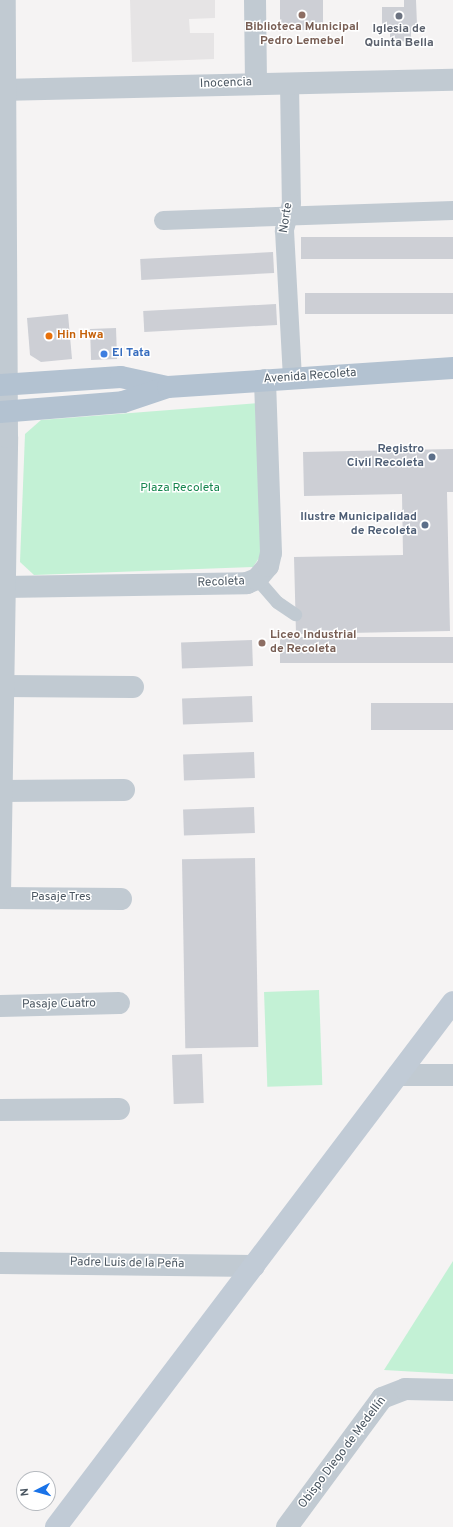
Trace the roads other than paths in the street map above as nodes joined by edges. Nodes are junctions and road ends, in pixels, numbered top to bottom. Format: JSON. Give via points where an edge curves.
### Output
{"nodes":[{"id":1,"x":5,"y":0,"type":"edge"},
{"id":2,"x":255,"y":0,"type":"edge"},
{"id":3,"x":453,"y":80,"type":"edge"},
{"id":4,"x":289,"y":82,"type":"junction"},
{"id":5,"x":256,"y":83,"type":"junction"},
{"id":6,"x":3,"y":90,"type":"edge"},
{"id":7,"x":453,"y":210,"type":"edge"},
{"id":8,"x":287,"y":216,"type":"junction"},
{"id":9,"x":163,"y":220,"type":"dead end"},
{"id":10,"x":453,"y":368,"type":"edge"},
{"id":11,"x":292,"y":378,"type":"junction"},
{"id":12,"x":266,"y":380,"type":"junction"},
{"id":13,"x":3,"y":385,"type":"edge"},
{"id":14,"x":168,"y":388,"type":"junction"},
{"id":15,"x":3,"y":412,"type":"edge"},
{"id":16,"x":257,"y":579,"type":"junction"},
{"id":17,"x":4,"y":586,"type":"junction"},
{"id":18,"x":295,"y":614,"type":"dead end"},
{"id":19,"x":3,"y":686,"type":"junction"},
{"id":20,"x":133,"y":687,"type":"dead end"},
{"id":21,"x":124,"y":790,"type":"dead end"},
{"id":22,"x":1,"y":791,"type":"junction"},
{"id":23,"x":0,"y":862,"type":"edge"},
{"id":24,"x":0,"y":894,"type":"edge"},
{"id":25,"x":0,"y":898,"type":"edge"},
{"id":26,"x":121,"y":899,"type":"dead end"},
{"id":27,"x":453,"y":1002,"type":"edge"},
{"id":28,"x":119,"y":1003,"type":"dead end"},
{"id":29,"x":0,"y":1006,"type":"edge"},
{"id":30,"x":398,"y":1075,"type":"junction"},
{"id":31,"x":453,"y":1075,"type":"edge"},
{"id":32,"x":119,"y":1109,"type":"dead end"},
{"id":33,"x":0,"y":1110,"type":"edge"},
{"id":34,"x":0,"y":1263,"type":"edge"},
{"id":35,"x":254,"y":1266,"type":"junction"},
{"id":36,"x":453,"y":1390,"type":"edge"},
{"id":37,"x":56,"y":1527,"type":"edge"},
{"id":38,"x":287,"y":1527,"type":"edge"}],
"edges":[{"from":1,"to":6,"type":"street"},
{"from":2,"to":5,"type":"street"},
{"from":3,"to":4,"type":"street","name":"Inocencia"},
{"from":4,"to":5,"type":"street","name":"Inocencia"},
{"from":4,"to":8,"type":"street","name":"Norte","via":[[291,203]]},
{"from":5,"to":6,"type":"street","name":"Inocencia"},
{"from":6,"to":13,"type":"street"},
{"from":7,"to":8,"type":"street"},
{"from":8,"to":9,"type":"street"},
{"from":8,"to":11,"type":"street","name":"Norte","via":[[284,230]]},
{"from":10,"to":11,"type":"main road","name":"Avenida Recoleta"},
{"from":11,"to":12,"type":"main road","name":"Avenida Recoleta"},
{"from":12,"to":14,"type":"main road","name":"Avenida Recoleta"},
{"from":12,"to":16,"type":"street","name":"Recoleta","via":[[271,553],[268,566]]},
{"from":13,"to":14,"type":"main road","name":"Avenida Recoleta","via":[[122,377]]},
{"from":13,"to":15,"type":"street"},
{"from":14,"to":15,"type":"main road","name":"Avenida Recoleta","via":[[123,402]]},
{"from":15,"to":17,"type":"street"},
{"from":16,"to":17,"type":"street","name":"Recoleta","via":[[243,583]]},
{"from":16,"to":18,"type":"lane","via":[[277,602]]},
{"from":17,"to":19,"type":"street"},
{"from":19,"to":20,"type":"street"},
{"from":19,"to":22,"type":"street"},
{"from":21,"to":22,"type":"street"},
{"from":22,"to":23,"type":"street"},
{"from":23,"to":24,"type":"street"},
{"from":25,"to":26,"type":"street","name":"Pasaje Tres"},
{"from":27,"to":30,"type":"main road"},
{"from":28,"to":29,"type":"street","name":"Pasaje Cuatro"},
{"from":30,"to":31,"type":"street"},
{"from":30,"to":35,"type":"main road"},
{"from":32,"to":33,"type":"street"},
{"from":34,"to":35,"type":"street","name":"Padre Luis de la Peña"},
{"from":35,"to":37,"type":"main road"},
{"from":36,"to":38,"type":"street","name":"Obispo Diego de Medellín","via":[[405,1389],[382,1398]]}]}
